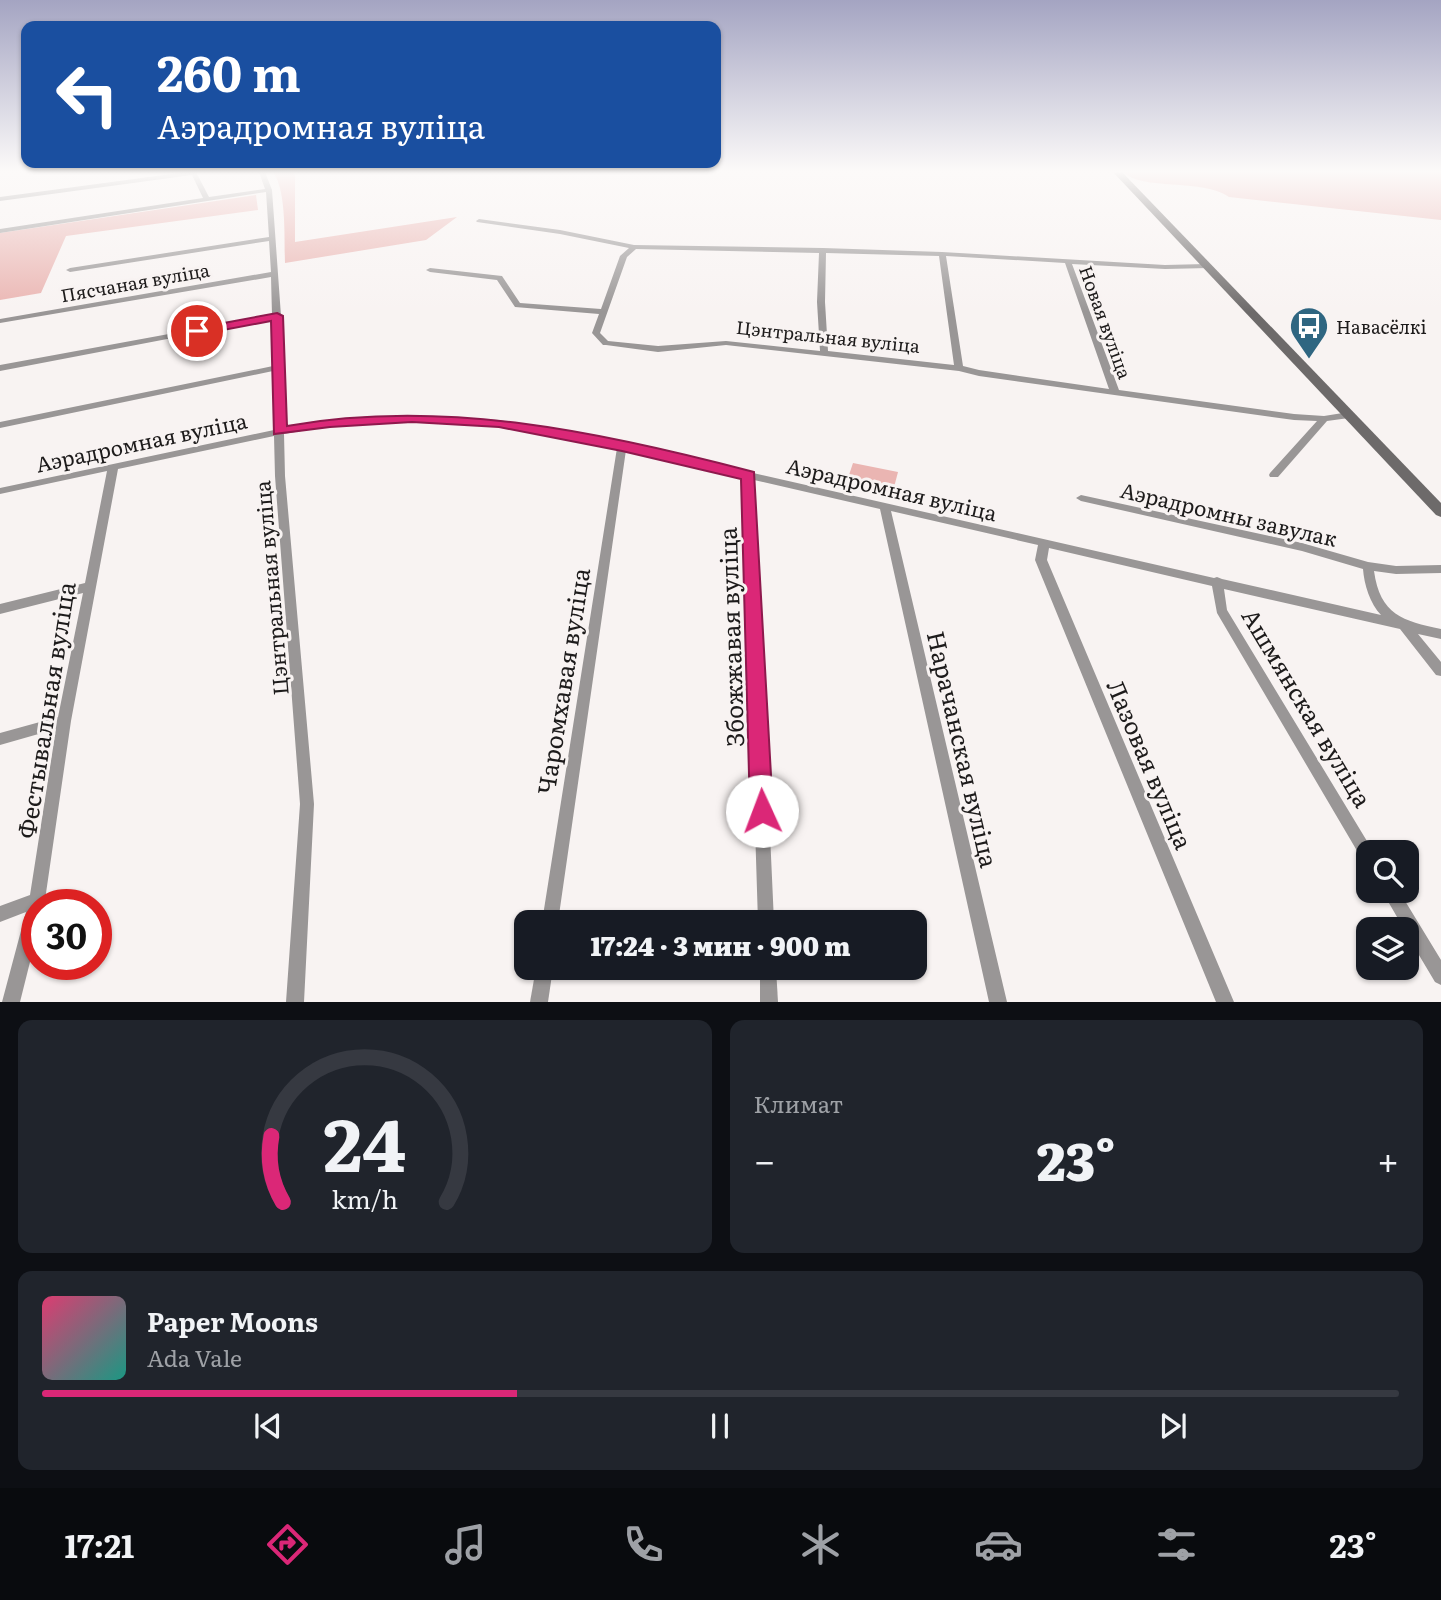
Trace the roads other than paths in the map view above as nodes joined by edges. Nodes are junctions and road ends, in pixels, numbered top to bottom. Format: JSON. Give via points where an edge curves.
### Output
{"nodes":[{"id":1,"x":82,"y":219,"type":"edge"},
{"id":2,"x":271,"y":219,"type":"edge"},
{"id":3,"x":1161,"y":219,"type":"edge"},
{"id":4,"x":479,"y":222,"type":"dead end"},
{"id":5,"x":0,"y":231,"type":"edge"},
{"id":6,"x":272,"y":239,"type":"junction"},
{"id":7,"x":634,"y":247,"type":"junction"},
{"id":8,"x":822,"y":250,"type":"junction"},
{"id":9,"x":942,"y":254,"type":"junction"},
{"id":10,"x":1068,"y":263,"type":"junction"},
{"id":11,"x":1206,"y":266,"type":"junction"},
{"id":12,"x":70,"y":270,"type":"dead end"},
{"id":13,"x":430,"y":270,"type":"dead end"},
{"id":14,"x":275,"y":274,"type":"junction"},
{"id":15,"x":603,"y":312,"type":"junction"},
{"id":16,"x":277,"y":316,"type":"junction"},
{"id":17,"x":0,"y":321,"type":"edge"},
{"id":18,"x":824,"y":352,"type":"junction"},
{"id":19,"x":279,"y":367,"type":"junction"},
{"id":20,"x":0,"y":368,"type":"edge"},
{"id":21,"x":959,"y":368,"type":"junction"},
{"id":22,"x":1115,"y":392,"type":"junction"},
{"id":23,"x":1349,"y":415,"type":"junction"},
{"id":24,"x":1324,"y":419,"type":"junction"},
{"id":25,"x":0,"y":425,"type":"edge"},
{"id":26,"x":279,"y":431,"type":"junction"},
{"id":27,"x":622,"y":446,"type":"junction"},
{"id":28,"x":113,"y":466,"type":"junction"},
{"id":29,"x":1274,"y":475,"type":"dead end"},
{"id":30,"x":749,"y":476,"type":"junction"},
{"id":31,"x":0,"y":491,"type":"edge"},
{"id":32,"x":1082,"y":498,"type":"dead end"},
{"id":33,"x":885,"y":507,"type":"junction"},
{"id":34,"x":1441,"y":512,"type":"edge"},
{"id":35,"x":1044,"y":542,"type":"junction"},
{"id":36,"x":1368,"y":566,"type":"junction"},
{"id":37,"x":1441,"y":569,"type":"edge"},
{"id":38,"x":1217,"y":581,"type":"junction"},
{"id":39,"x":88,"y":587,"type":"junction"},
{"id":40,"x":0,"y":609,"type":"edge"},
{"id":41,"x":1403,"y":624,"type":"junction"},
{"id":42,"x":1441,"y":634,"type":"edge"},
{"id":43,"x":1441,"y":671,"type":"edge"},
{"id":44,"x":64,"y":720,"type":"junction"},
{"id":45,"x":0,"y":739,"type":"edge"},
{"id":46,"x":1358,"y":840,"type":"edge"},
{"id":47,"x":39,"y":889,"type":"edge"},
{"id":48,"x":1397,"y":903,"type":"edge"},
{"id":49,"x":21,"y":906,"type":"edge"},
{"id":50,"x":553,"y":910,"type":"edge"},
{"id":51,"x":766,"y":910,"type":"edge"},
{"id":52,"x":0,"y":914,"type":"edge"},
{"id":53,"x":21,"y":963,"type":"edge"},
{"id":54,"x":1441,"y":976,"type":"edge"},
{"id":55,"x":542,"y":980,"type":"edge"},
{"id":56,"x":768,"y":980,"type":"edge"},
{"id":57,"x":11,"y":1002,"type":"edge"},
{"id":58,"x":295,"y":1002,"type":"edge"},
{"id":59,"x":539,"y":1002,"type":"edge"},
{"id":60,"x":769,"y":1002,"type":"edge"},
{"id":61,"x":998,"y":1002,"type":"edge"},
{"id":62,"x":1226,"y":1002,"type":"edge"}],
"edges":[{"from":1,"to":5,"type":"street"},
{"from":2,"to":6,"type":"street","name":"Цэнтральная вуліца"},
{"from":3,"to":11,"type":"main road"},
{"from":4,"to":7,"type":"street"},
{"from":6,"to":12,"type":"street"},
{"from":6,"to":14,"type":"street","name":"Цэнтральная вуліца"},
{"from":7,"to":8,"type":"street"},
{"from":7,"to":15,"type":"street","name":"Цэнтральная вуліца","via":[[625,256]]},
{"from":8,"to":9,"type":"street"},
{"from":8,"to":18,"type":"street"},
{"from":9,"to":10,"type":"street"},
{"from":9,"to":21,"type":"street"},
{"from":10,"to":11,"type":"street"},
{"from":10,"to":22,"type":"street","name":"Новая вуліца"},
{"from":11,"to":23,"type":"main road"},
{"from":13,"to":15,"type":"street","via":[[499,278],[518,305]]},
{"from":14,"to":16,"type":"street","name":"Цэнтральная вуліца"},
{"from":14,"to":17,"type":"street","name":"Пясчаная вуліца"},
{"from":15,"to":18,"type":"street","name":"Цэнтральная вуліца","via":[[596,333],[606,343],[658,349],[726,343]]},
{"from":16,"to":19,"type":"street","name":"Цэнтральная вуліца"},
{"from":16,"to":20,"type":"street"},
{"from":18,"to":21,"type":"street","name":"Цэнтральная вуліца"},
{"from":19,"to":25,"type":"street"},
{"from":19,"to":26,"type":"street","name":"Цэнтральная вуліца"},
{"from":21,"to":22,"type":"street","name":"Цэнтральная вуліца"},
{"from":22,"to":24,"type":"street","name":"Цэнтральная вуліца"},
{"from":23,"to":24,"type":"street","name":"Цэнтральная вуліца"},
{"from":23,"to":34,"type":"main road"},
{"from":24,"to":29,"type":"street"},
{"from":26,"to":27,"type":"street","name":"Аэрадромная вуліца","via":[[330,422],[412,418],[499,423]]},
{"from":26,"to":28,"type":"street","name":"Аэрадромная вуліца"},
{"from":26,"to":58,"type":"street","name":"Цэнтральная вуліца","via":[[307,804]]},
{"from":27,"to":30,"type":"street","name":"Аэрадромная вуліца"},
{"from":27,"to":50,"type":"street","name":"Чаромхавая вуліца"},
{"from":28,"to":31,"type":"street","name":"Аэрадромная вуліца"},
{"from":28,"to":39,"type":"street","name":"Фестывальная вуліца"},
{"from":30,"to":33,"type":"street","name":"Аэрадромная вуліца"},
{"from":30,"to":51,"type":"street","name":"Збожжавая вуліца"},
{"from":32,"to":36,"type":"street","name":"Аэрадромны завулак"},
{"from":33,"to":35,"type":"street","name":"Аэрадромная вуліца"},
{"from":33,"to":61,"type":"street","name":"Нарачанская вуліца"},
{"from":35,"to":38,"type":"street","name":"Аэрадромная вуліца"},
{"from":35,"to":62,"type":"street","name":"Лазовая вуліца","via":[[1041,559]]},
{"from":36,"to":37,"type":"street","name":"Аэрадромны завулак"},
{"from":36,"to":41,"type":"street","via":[[1382,610]]},
{"from":38,"to":41,"type":"street","name":"Аэрадромная вуліца"},
{"from":38,"to":46,"type":"street","name":"Ашмянская вуліца","via":[[1221,610]]},
{"from":39,"to":40,"type":"street"},
{"from":39,"to":44,"type":"street","name":"Фестывальная вуліца"},
{"from":41,"to":42,"type":"street","name":"Аэрадромная вуліца"},
{"from":41,"to":43,"type":"street"},
{"from":44,"to":45,"type":"street"},
{"from":44,"to":47,"type":"street","name":"Фестывальная вуліца"},
{"from":48,"to":54,"type":"street"},
{"from":49,"to":52,"type":"street"},
{"from":53,"to":57,"type":"street","name":"Фестывальная вуліца"},
{"from":55,"to":59,"type":"street"},
{"from":56,"to":60,"type":"street"}]}
